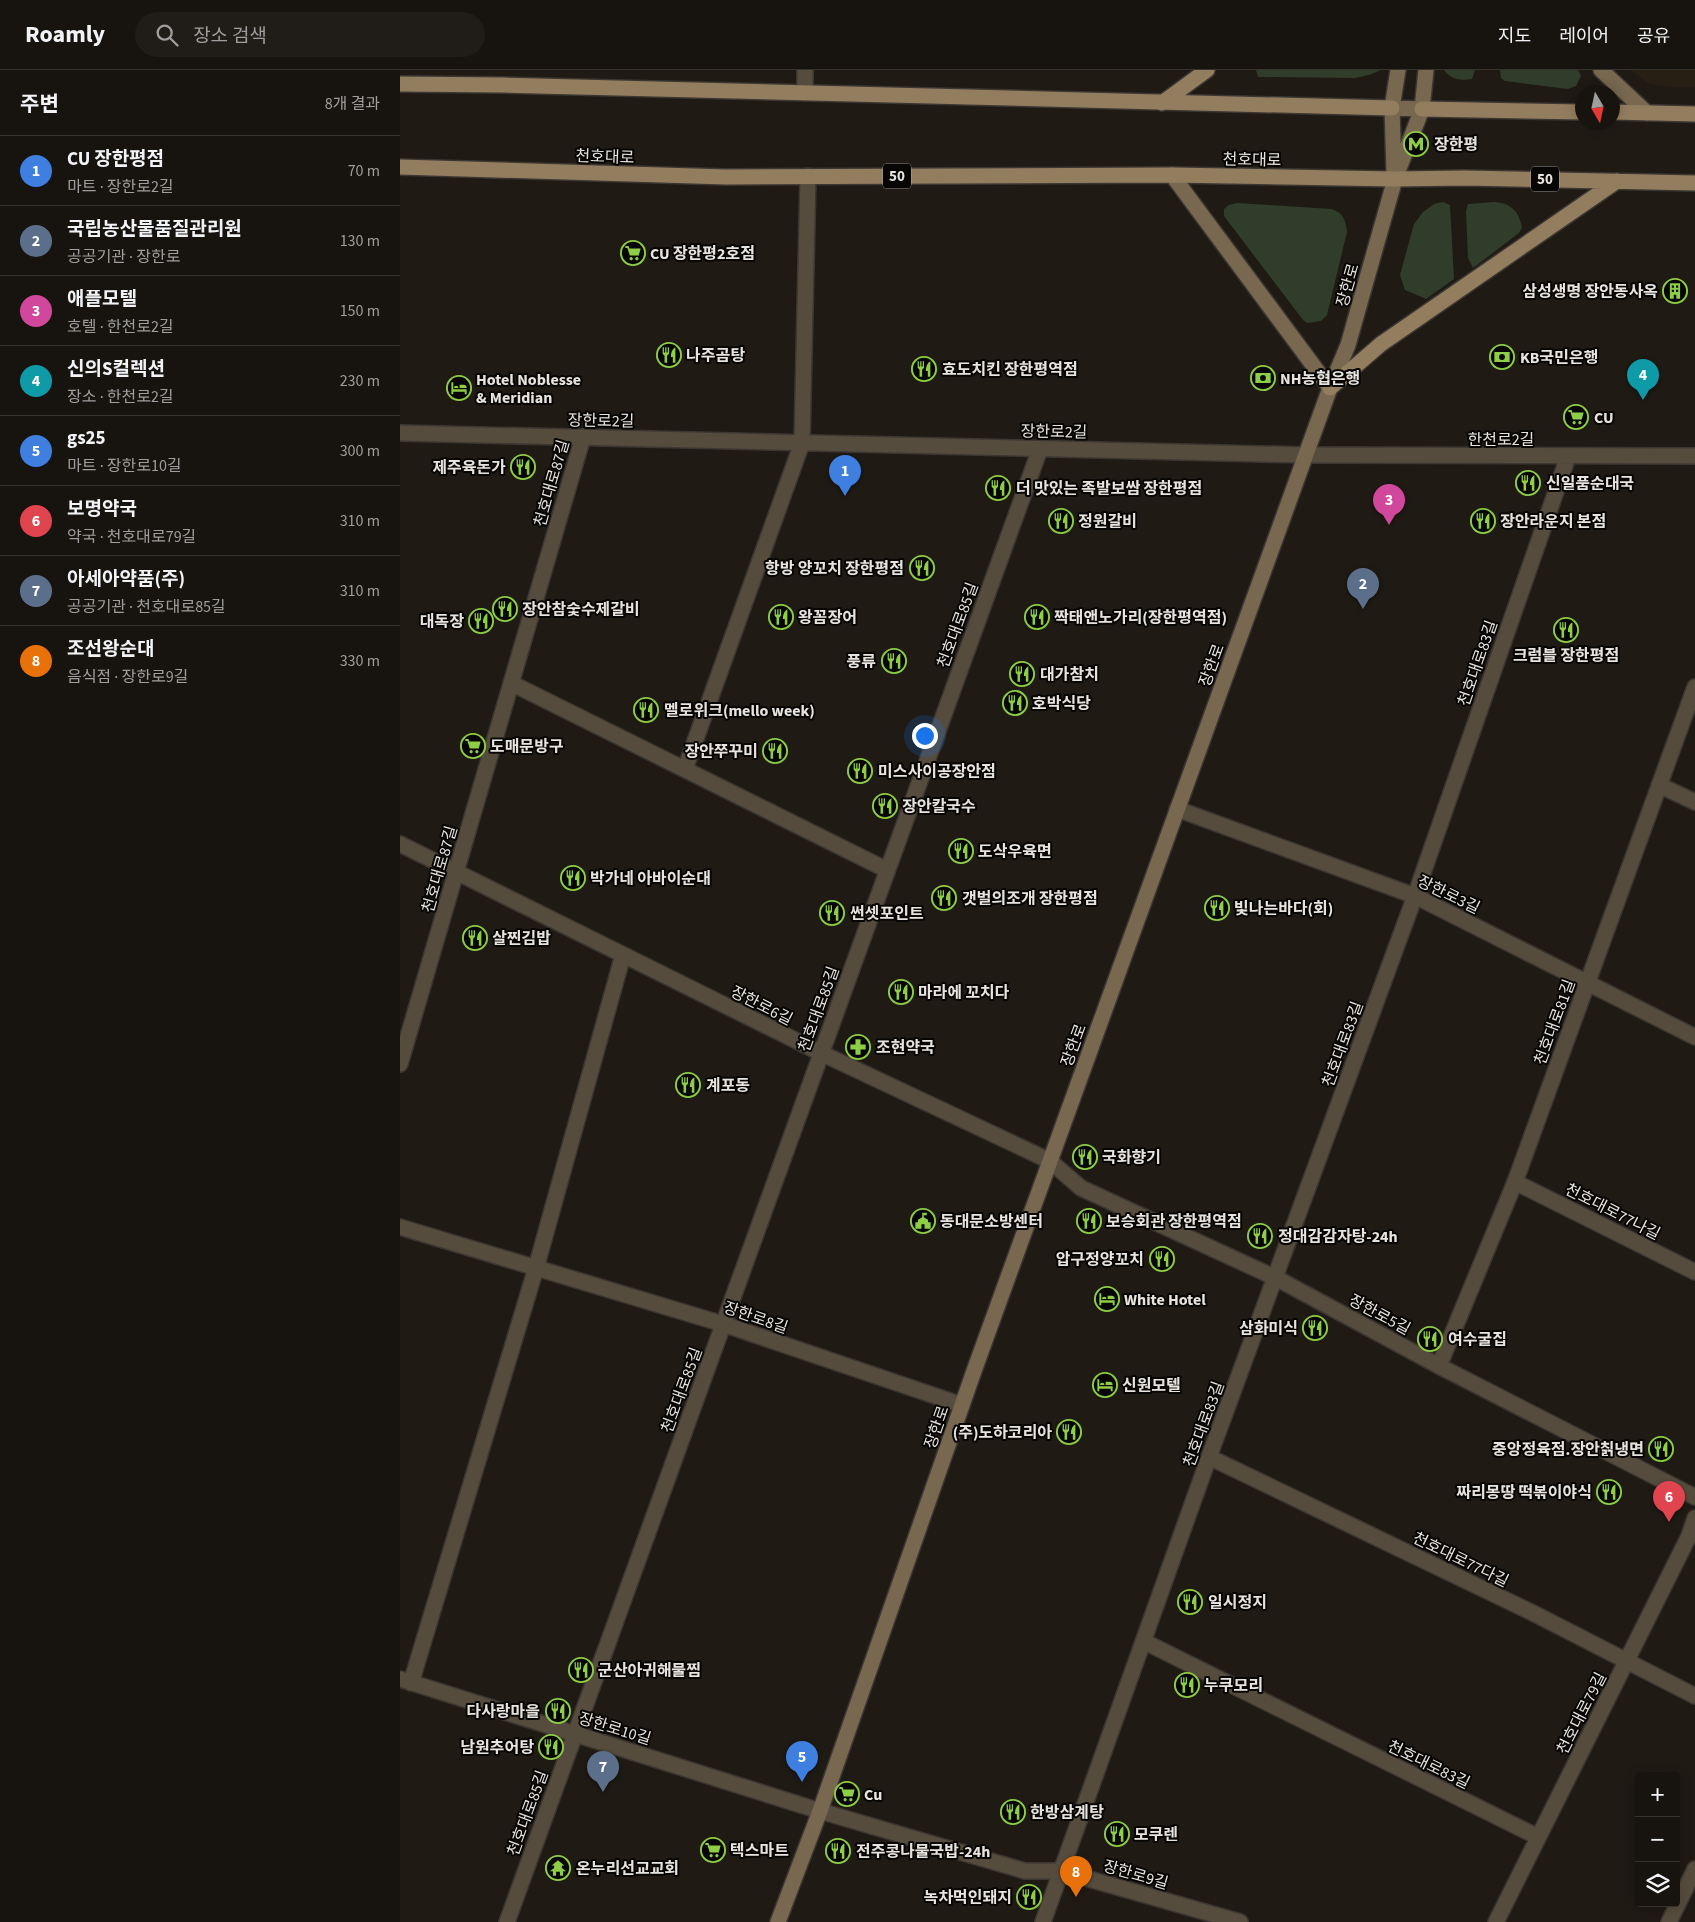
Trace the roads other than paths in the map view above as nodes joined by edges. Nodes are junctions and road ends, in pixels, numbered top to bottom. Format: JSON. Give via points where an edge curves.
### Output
{"nodes":[{"id":1,"x":806,"y":70,"type":"edge"},
{"id":2,"x":1207,"y":70,"type":"edge"},
{"id":3,"x":1398,"y":70,"type":"edge"},
{"id":4,"x":1426,"y":70,"type":"edge"},
{"id":5,"x":1601,"y":70,"type":"edge"},
{"id":6,"x":400,"y":84,"type":"edge"},
{"id":7,"x":804,"y":93,"type":"junction"},
{"id":8,"x":1162,"y":103,"type":"junction"},
{"id":9,"x":1392,"y":108,"type":"junction"},
{"id":10,"x":1422,"y":109,"type":"junction"},
{"id":11,"x":1575,"y":112,"type":"edge"},
{"id":12,"x":1620,"y":112,"type":"edge"},
{"id":13,"x":1647,"y":113,"type":"junction"},
{"id":14,"x":1695,"y":114,"type":"edge"},
{"id":15,"x":400,"y":167,"type":"edge"},
{"id":16,"x":1172,"y":175,"type":"junction"},
{"id":17,"x":808,"y":176,"type":"junction"},
{"id":18,"x":1395,"y":179,"type":"junction"},
{"id":19,"x":1616,"y":181,"type":"junction"},
{"id":20,"x":1695,"y":183,"type":"edge"},
{"id":21,"x":1330,"y":388,"type":"junction"},
{"id":22,"x":400,"y":433,"type":"edge"},
{"id":23,"x":583,"y":438,"type":"junction"},
{"id":24,"x":802,"y":443,"type":"junction"},
{"id":25,"x":1040,"y":448,"type":"junction"},
{"id":26,"x":1306,"y":455,"type":"junction"},
{"id":27,"x":1568,"y":456,"type":"junction"},
{"id":28,"x":1695,"y":456,"type":"edge"},
{"id":29,"x":511,"y":683,"type":"junction"},
{"id":30,"x":1695,"y":687,"type":"edge"},
{"id":31,"x":686,"y":769,"type":"junction"},
{"id":32,"x":1659,"y":785,"type":"junction"},
{"id":33,"x":1695,"y":802,"type":"edge"},
{"id":34,"x":1176,"y":809,"type":"junction"},
{"id":35,"x":400,"y":844,"type":"edge"},
{"id":36,"x":887,"y":870,"type":"junction"},
{"id":37,"x":456,"y":872,"type":"junction"},
{"id":38,"x":1415,"y":896,"type":"junction"},
{"id":39,"x":623,"y":955,"type":"junction"},
{"id":40,"x":1587,"y":983,"type":"junction"},
{"id":41,"x":1695,"y":1037,"type":"edge"},
{"id":42,"x":821,"y":1053,"type":"junction"},
{"id":43,"x":400,"y":1064,"type":"edge"},
{"id":44,"x":1050,"y":1161,"type":"junction"},
{"id":45,"x":1515,"y":1182,"type":"junction"},
{"id":46,"x":400,"y":1227,"type":"edge"},
{"id":47,"x":536,"y":1268,"type":"junction"},
{"id":48,"x":1695,"y":1272,"type":"edge"},
{"id":49,"x":1276,"y":1278,"type":"junction"},
{"id":50,"x":723,"y":1324,"type":"junction"},
{"id":51,"x":1439,"y":1366,"type":"junction"},
{"id":52,"x":962,"y":1405,"type":"junction"},
{"id":53,"x":1209,"y":1457,"type":"junction"},
{"id":54,"x":1695,"y":1497,"type":"edge"},
{"id":55,"x":1695,"y":1518,"type":"edge"},
{"id":56,"x":1144,"y":1641,"type":"junction"},
{"id":57,"x":1627,"y":1661,"type":"junction"},
{"id":58,"x":406,"y":1681,"type":"edge"},
{"id":59,"x":1695,"y":1696,"type":"edge"},
{"id":60,"x":575,"y":1733,"type":"junction"},
{"id":61,"x":820,"y":1811,"type":"junction"},
{"id":62,"x":1538,"y":1837,"type":"junction"},
{"id":63,"x":1695,"y":1869,"type":"edge"},
{"id":64,"x":1061,"y":1871,"type":"junction"},
{"id":65,"x":506,"y":1922,"type":"edge"},
{"id":66,"x":778,"y":1922,"type":"edge"},
{"id":67,"x":1043,"y":1922,"type":"edge"},
{"id":68,"x":1240,"y":1922,"type":"edge"},
{"id":69,"x":1496,"y":1922,"type":"edge"},
{"id":70,"x":1669,"y":1922,"type":"edge"}],
"edges":[{"from":1,"to":7,"type":"street"},
{"from":2,"to":8,"type":"main road"},
{"from":3,"to":9,"type":"street","name":"장한로"},
{"from":4,"to":10,"type":"street","name":"장한로"},
{"from":5,"to":13,"type":"street"},
{"from":6,"to":7,"type":"main road"},
{"from":7,"to":8,"type":"main road"},
{"from":8,"to":9,"type":"main road"},
{"from":9,"to":10,"type":"street"},
{"from":9,"to":18,"type":"street","name":"장한로"},
{"from":10,"to":11,"type":"main road"},
{"from":10,"to":18,"type":"street","name":"장한로"},
{"from":12,"to":13,"type":"main road"},
{"from":13,"to":14,"type":"main road"},
{"from":15,"to":17,"type":"main road","name":"천호대로","number":"50","via":[[726,177]]},
{"from":16,"to":17,"type":"main road","name":"천호대로","number":"50"},
{"from":16,"to":18,"type":"main road","name":"천호대로","number":"50"},
{"from":16,"to":21,"type":"street"},
{"from":17,"to":24,"type":"street"},
{"from":18,"to":19,"type":"main road","name":"천호대로","number":"50"},
{"from":18,"to":21,"type":"street","name":"장한로","via":[[1348,345]]},
{"from":19,"to":20,"type":"main road","name":"천호대로","number":"50"},
{"from":19,"to":21,"type":"main road","via":[[1381,344]]},
{"from":21,"to":26,"type":"street","name":"장한로"},
{"from":22,"to":23,"type":"street","name":"장한로2길"},
{"from":23,"to":24,"type":"street","name":"장한로2길"},
{"from":23,"to":29,"type":"street","name":"천호대로87길"},
{"from":24,"to":25,"type":"street","name":"장한로2길"},
{"from":24,"to":31,"type":"street"},
{"from":25,"to":26,"type":"street","name":"장한로2길"},
{"from":25,"to":36,"type":"street","name":"천호대로85길"},
{"from":26,"to":27,"type":"street","name":"한천로2길"},
{"from":26,"to":34,"type":"street","name":"장한로"},
{"from":27,"to":28,"type":"street","name":"한천로2길"},
{"from":27,"to":38,"type":"street","name":"천호대로83길"},
{"from":29,"to":31,"type":"street"},
{"from":29,"to":37,"type":"street","name":"천호대로87길"},
{"from":30,"to":32,"type":"street","name":"천호대로81길"},
{"from":31,"to":36,"type":"street"},
{"from":32,"to":33,"type":"street"},
{"from":32,"to":40,"type":"street","name":"천호대로81길"},
{"from":34,"to":38,"type":"street","name":"장한로3길"},
{"from":34,"to":44,"type":"street","name":"장한로"},
{"from":35,"to":37,"type":"street","name":"장한로6길"},
{"from":36,"to":42,"type":"street","name":"천호대로85길"},
{"from":37,"to":39,"type":"street","name":"장한로6길"},
{"from":37,"to":43,"type":"street","name":"천호대로87길"},
{"from":38,"to":40,"type":"street","name":"장한로3길"},
{"from":38,"to":49,"type":"street","name":"천호대로83길"},
{"from":39,"to":42,"type":"street","name":"장한로6길"},
{"from":39,"to":47,"type":"street"},
{"from":40,"to":41,"type":"street","name":"장한로3길"},
{"from":40,"to":45,"type":"street","name":"천호대로81길"},
{"from":42,"to":44,"type":"street","name":"장한로6길"},
{"from":42,"to":50,"type":"street","name":"천호대로85길"},
{"from":44,"to":49,"type":"street","name":"장한로5길","via":[[1081,1188]]},
{"from":44,"to":52,"type":"street","name":"장한로"},
{"from":45,"to":48,"type":"street","name":"천호대로77나길"},
{"from":45,"to":51,"type":"street","name":"천호대로81길"},
{"from":46,"to":47,"type":"street","name":"장한로8길"},
{"from":47,"to":50,"type":"street","name":"장한로8길"},
{"from":47,"to":58,"type":"street"},
{"from":49,"to":51,"type":"street","name":"장한로5길"},
{"from":49,"to":53,"type":"street","name":"천호대로83길"},
{"from":50,"to":52,"type":"street","name":"장한로8길"},
{"from":50,"to":60,"type":"street","name":"천호대로85길"},
{"from":51,"to":54,"type":"street","name":"장한로5길"},
{"from":52,"to":61,"type":"street","name":"장한로"},
{"from":53,"to":56,"type":"street","name":"천호대로83길"},
{"from":53,"to":57,"type":"street","name":"천호대로77다길"},
{"from":55,"to":57,"type":"street","name":"천호대로79길"},
{"from":56,"to":62,"type":"street","name":"천호대로83길"},
{"from":56,"to":64,"type":"street","name":"천호대로83길"},
{"from":57,"to":59,"type":"street","name":"천호대로77다길"},
{"from":57,"to":62,"type":"street","name":"천호대로79길"},
{"from":58,"to":60,"type":"street","name":"장한로10길"},
{"from":60,"to":61,"type":"street","name":"장한로10길"},
{"from":60,"to":65,"type":"street","name":"천호대로85길"},
{"from":61,"to":64,"type":"street","name":"장한로9길","via":[[1025,1871]]},
{"from":61,"to":66,"type":"street","name":"장한로"},
{"from":62,"to":69,"type":"street","name":"천호대로79길"},
{"from":63,"to":70,"type":"street"},
{"from":64,"to":67,"type":"street","name":"천호대로83길"},
{"from":64,"to":68,"type":"street","name":"장한로9길"}]}
